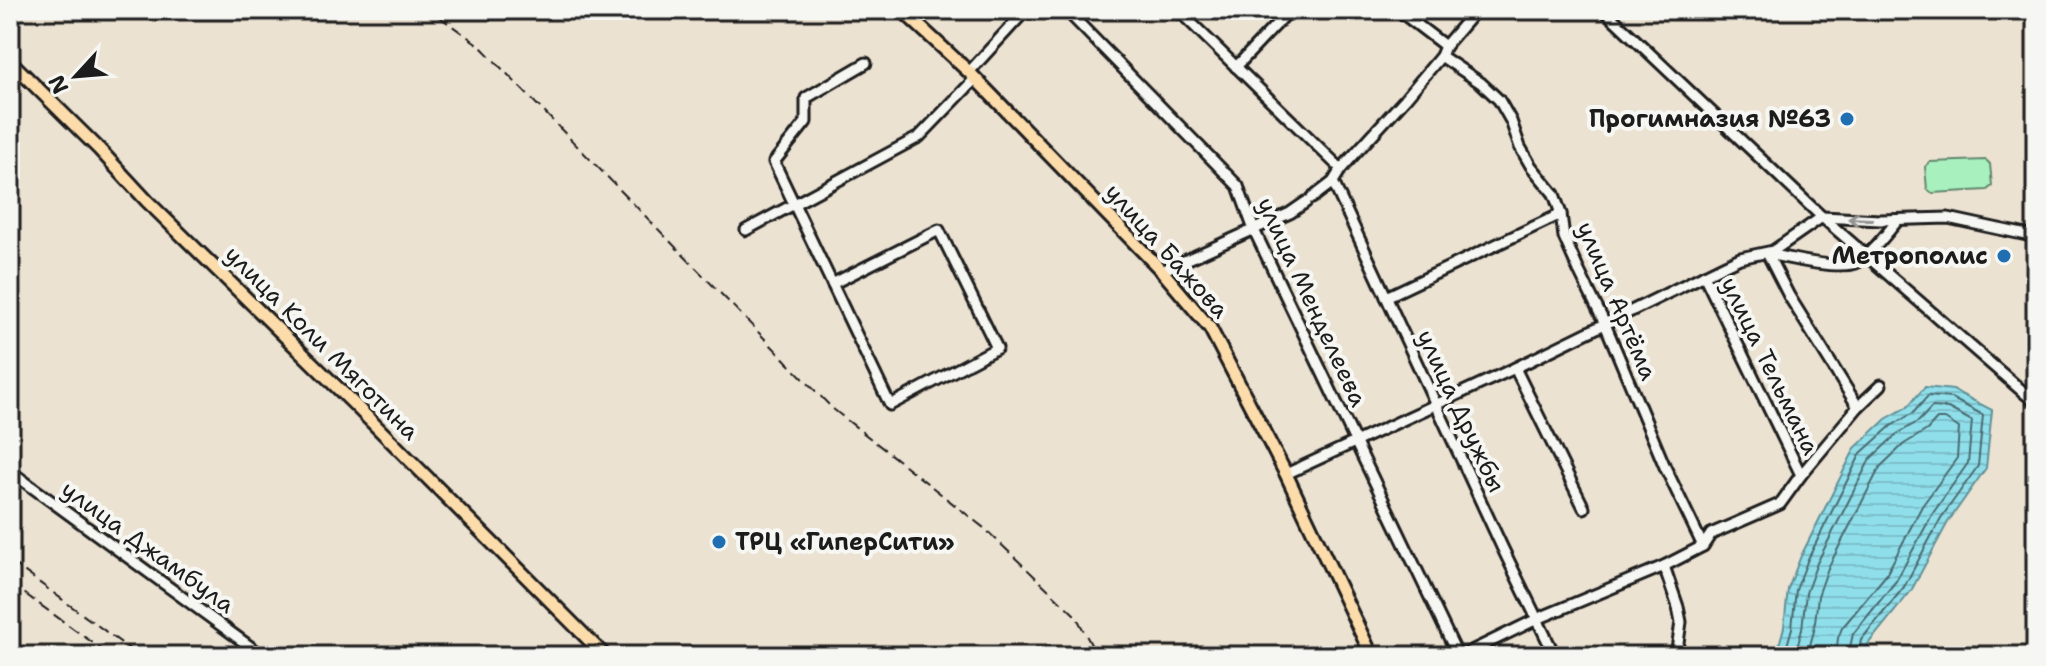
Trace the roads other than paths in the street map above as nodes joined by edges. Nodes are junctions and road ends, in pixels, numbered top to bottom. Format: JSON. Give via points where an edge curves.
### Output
{"nodes":[{"id":1,"x":902,"y":10,"type":"edge"},
{"id":2,"x":1026,"y":10,"type":"edge"},
{"id":3,"x":1066,"y":10,"type":"edge"},
{"id":4,"x":1178,"y":10,"type":"edge"},
{"id":5,"x":1290,"y":10,"type":"edge"},
{"id":6,"x":1398,"y":10,"type":"edge"},
{"id":7,"x":1476,"y":10,"type":"edge"},
{"id":8,"x":1604,"y":10,"type":"edge"},
{"id":9,"x":1443,"y":51,"type":"junction"},
{"id":10,"x":10,"y":61,"type":"edge"},
{"id":11,"x":866,"y":63,"type":"dead end"},
{"id":12,"x":1236,"y":67,"type":"junction"},
{"id":13,"x":972,"y":76,"type":"junction"},
{"id":14,"x":1341,"y":169,"type":"junction"},
{"id":15,"x":1333,"y":182,"type":"junction"},
{"id":16,"x":794,"y":204,"type":"junction"},
{"id":17,"x":1561,"y":214,"type":"junction"},
{"id":18,"x":1822,"y":217,"type":"junction"},
{"id":19,"x":1898,"y":220,"type":"junction"},
{"id":20,"x":746,"y":230,"type":"dead end"},
{"id":21,"x":1254,"y":230,"type":"junction"},
{"id":22,"x":2036,"y":237,"type":"edge"},
{"id":23,"x":1767,"y":253,"type":"junction"},
{"id":24,"x":1866,"y":255,"type":"junction"},
{"id":25,"x":1162,"y":271,"type":"junction"},
{"id":26,"x":1704,"y":275,"type":"junction"},
{"id":27,"x":832,"y":284,"type":"junction"},
{"id":28,"x":1386,"y":297,"type":"junction"},
{"id":29,"x":1605,"y":324,"type":"junction"},
{"id":30,"x":1515,"y":368,"type":"junction"},
{"id":31,"x":1881,"y":385,"type":"dead end"},
{"id":32,"x":2036,"y":403,"type":"edge"},
{"id":33,"x":1436,"y":405,"type":"junction"},
{"id":34,"x":1858,"y":407,"type":"junction"},
{"id":35,"x":1356,"y":443,"type":"junction"},
{"id":36,"x":10,"y":471,"type":"edge"},
{"id":37,"x":1286,"y":474,"type":"junction"},
{"id":38,"x":1801,"y":475,"type":"junction"},
{"id":39,"x":1584,"y":508,"type":"dead end"},
{"id":40,"x":1703,"y":546,"type":"junction"},
{"id":41,"x":1664,"y":566,"type":"junction"},
{"id":42,"x":1537,"y":619,"type":"junction"},
{"id":43,"x":263,"y":656,"type":"edge"},
{"id":44,"x":605,"y":656,"type":"edge"},
{"id":45,"x":1372,"y":656,"type":"edge"},
{"id":46,"x":1460,"y":656,"type":"edge"},
{"id":47,"x":1555,"y":656,"type":"edge"},
{"id":48,"x":1676,"y":656,"type":"edge"}],
"edges":[{"from":1,"to":13,"type":"main road","name":"улица Бажова"},
{"from":2,"to":13,"type":"street"},
{"from":3,"to":21,"type":"street","name":"улица Менделеева","via":[[1238,186]]},
{"from":4,"to":12,"type":"street"},
{"from":5,"to":12,"type":"street"},
{"from":6,"to":9,"type":"street","name":"улица Артёма"},
{"from":7,"to":9,"type":"street"},
{"from":8,"to":18,"type":"street"},
{"from":9,"to":14,"type":"street"},
{"from":9,"to":17,"type":"street","name":"улица Артёма","via":[[1499,100],[1520,147],[1554,194]]},
{"from":10,"to":44,"type":"main road","name":"улица Коли Мяготина"},
{"from":11,"to":16,"type":"street","via":[[806,98],[806,122],[774,162]]},
{"from":12,"to":14,"type":"street"},
{"from":13,"to":16,"type":"street","via":[[919,137]]},
{"from":13,"to":25,"type":"main road","name":"улица Бажова"},
{"from":14,"to":15,"type":"street"},
{"from":15,"to":21,"type":"street","via":[[1290,213]]},
{"from":15,"to":28,"type":"street","name":"улица Дружбы"},
{"from":16,"to":20,"type":"street"},
{"from":16,"to":27,"type":"street"},
{"from":17,"to":28,"type":"street"},
{"from":17,"to":29,"type":"street","name":"улица Артёма","via":[[1564,237]]},
{"from":19,"to":18,"type":"street","one_way":true},
{"from":18,"to":23,"type":"street"},
{"from":18,"to":24,"type":"street"},
{"from":19,"to":22,"type":"street","via":[[1948,218]]},
{"from":19,"to":24,"type":"street"},
{"from":21,"to":25,"type":"street"},
{"from":21,"to":35,"type":"street","name":"улица Менделеева"},
{"from":23,"to":24,"type":"street","via":[[1843,266]]},
{"from":23,"to":26,"type":"street","via":[[1740,258]]},
{"from":23,"to":34,"type":"street"},
{"from":24,"to":32,"type":"street"},
{"from":25,"to":37,"type":"main road","name":"улица Бажова","via":[[1210,328]]},
{"from":26,"to":29,"type":"street"},
{"from":26,"to":38,"type":"street","name":"улица Тельмана"},
{"from":27,"to":27,"type":"street","via":[[939,230],[997,348],[890,405]]},
{"from":28,"to":33,"type":"street","name":"улица Дружбы"},
{"from":29,"to":30,"type":"street"},
{"from":29,"to":40,"type":"street","name":"улица Артёма"},
{"from":30,"to":33,"type":"street"},
{"from":30,"to":39,"type":"street"},
{"from":31,"to":34,"type":"street"},
{"from":33,"to":35,"type":"street"},
{"from":33,"to":42,"type":"street","name":"улица Дружбы"},
{"from":34,"to":38,"type":"street"},
{"from":35,"to":37,"type":"street"},
{"from":35,"to":46,"type":"street","name":"улица Менделеева"},
{"from":36,"to":43,"type":"street","name":"улица Джамбула"},
{"from":37,"to":45,"type":"main road","name":"улица Бажова"},
{"from":38,"to":40,"type":"street","via":[[1780,504],[1711,534]]},
{"from":40,"to":41,"type":"street"},
{"from":41,"to":42,"type":"street"},
{"from":41,"to":48,"type":"street","via":[[1681,622]]},
{"from":42,"to":46,"type":"street"},
{"from":42,"to":47,"type":"street","name":"улица Дружбы"}]}
